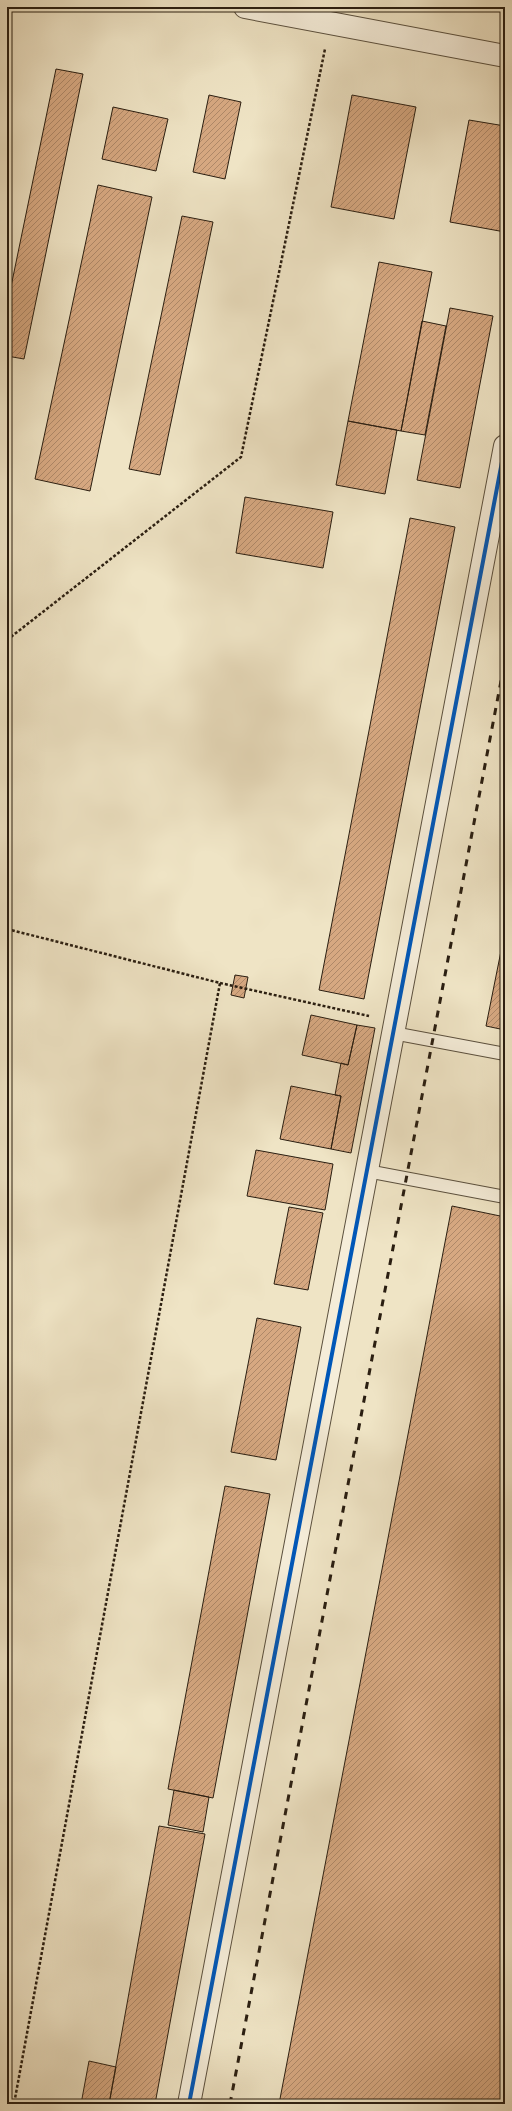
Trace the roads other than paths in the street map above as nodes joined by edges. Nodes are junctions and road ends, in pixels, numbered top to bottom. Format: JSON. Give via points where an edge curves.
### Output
{"nodes":[{"id":1,"x":245,"y":7,"type":"edge"},
{"id":2,"x":332,"y":15,"type":"edge"},
{"id":3,"x":505,"y":56,"type":"edge"},
{"id":4,"x":505,"y":446,"type":"edge"},
{"id":5,"x":394,"y":1027,"type":"junction"},
{"id":6,"x":505,"y":1054,"type":"edge"},
{"id":7,"x":367,"y":1171,"type":"junction"},
{"id":8,"x":505,"y":1197,"type":"edge"},
{"id":9,"x":189,"y":2104,"type":"edge"}],
"edges":[{"from":1,"to":2,"type":"street"},
{"from":2,"to":3,"type":"street"},
{"from":4,"to":5,"type":"street"},
{"from":5,"to":6,"type":"lane"},
{"from":5,"to":7,"type":"street"},
{"from":7,"to":8,"type":"lane"},
{"from":7,"to":9,"type":"street"}]}
